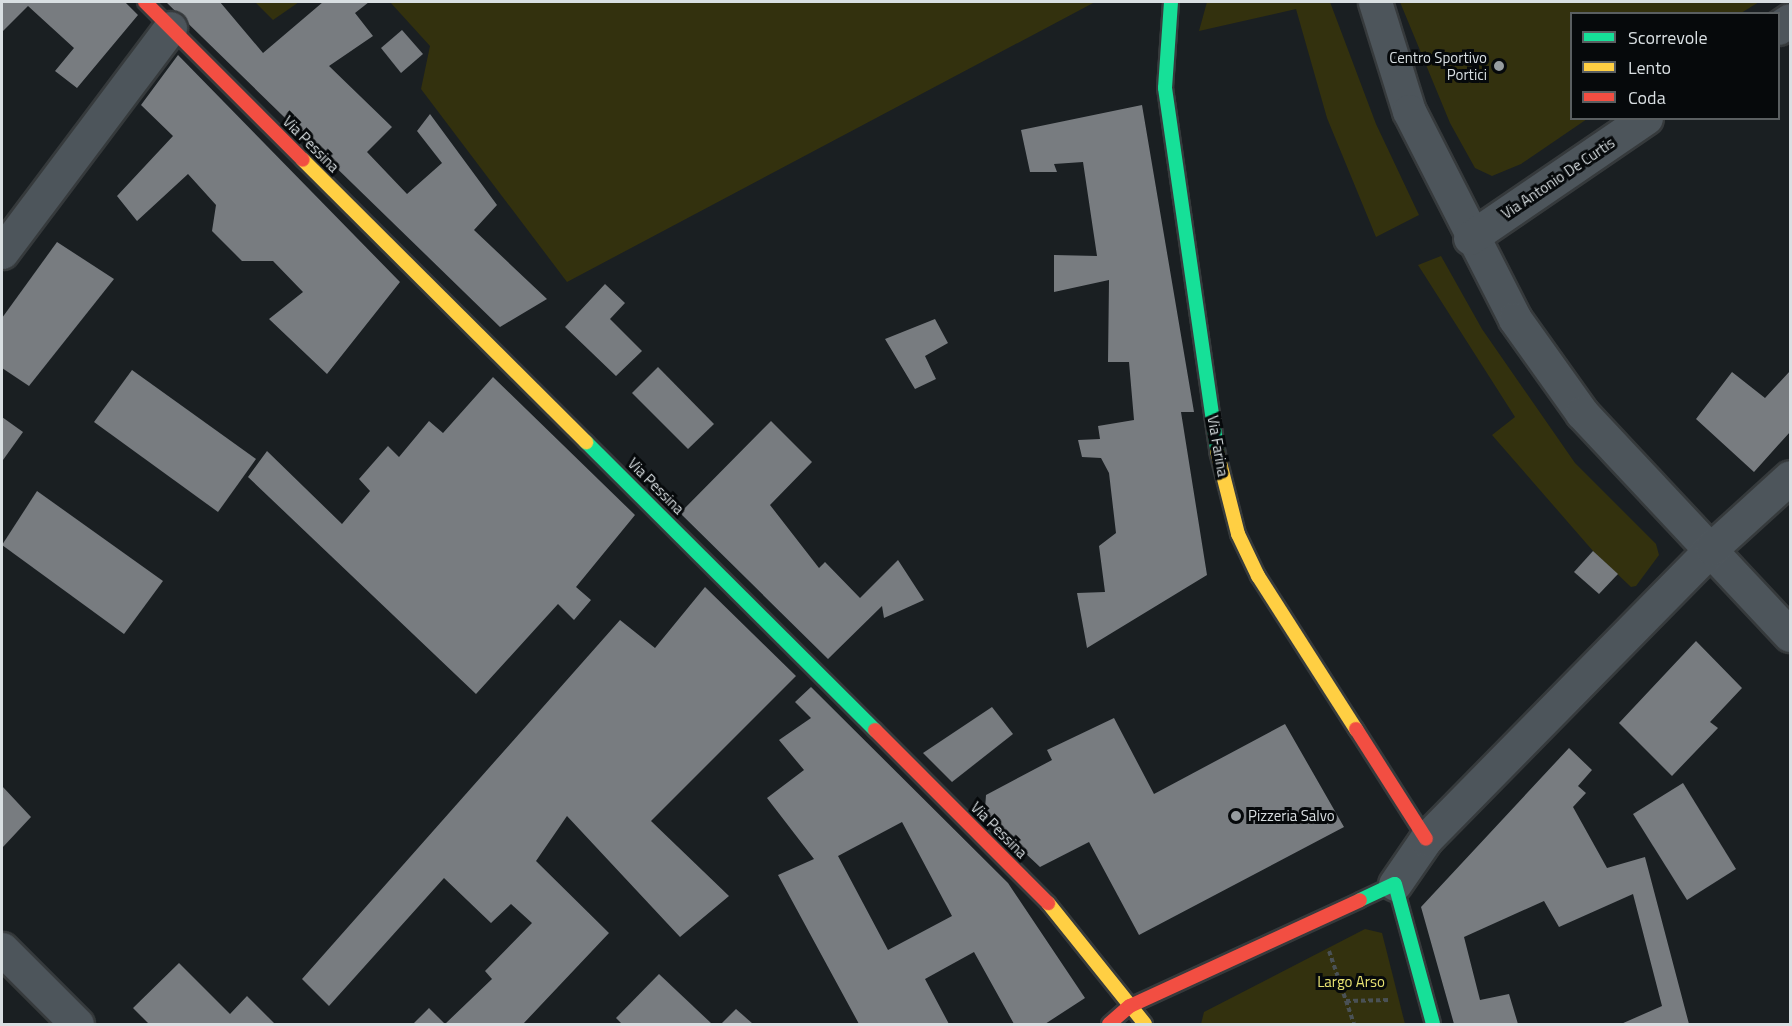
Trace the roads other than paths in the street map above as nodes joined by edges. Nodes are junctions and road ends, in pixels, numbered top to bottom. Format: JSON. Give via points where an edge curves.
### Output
{"nodes":[{"id":1,"x":145,"y":2,"type":"edge"},
{"id":2,"x":1171,"y":2,"type":"edge"},
{"id":3,"x":1375,"y":2,"type":"edge"},
{"id":4,"x":170,"y":28,"type":"junction"},
{"id":5,"x":1643,"y":120,"type":"edge"},
{"id":6,"x":1470,"y":238,"type":"junction"},
{"id":7,"x":2,"y":252,"type":"edge"},
{"id":8,"x":1791,"y":477,"type":"edge"},
{"id":9,"x":1712,"y":548,"type":"junction"},
{"id":10,"x":1791,"y":635,"type":"edge"},
{"id":11,"x":1426,"y":839,"type":"junction"},
{"id":12,"x":1395,"y":884,"type":"junction"},
{"id":13,"x":2,"y":949,"type":"edge"},
{"id":14,"x":1130,"y":1006,"type":"junction"},
{"id":15,"x":77,"y":1024,"type":"edge"},
{"id":16,"x":1109,"y":1024,"type":"edge"},
{"id":17,"x":1145,"y":1024,"type":"edge"},
{"id":18,"x":1433,"y":1024,"type":"edge"}],
"edges":[{"from":1,"to":4,"type":"street","name":"Via Pessina"},
{"from":2,"to":11,"type":"street","name":"Via Farina","via":[[1165,88],[1220,469],[1238,534],[1258,576]]},
{"from":3,"to":6,"type":"street","via":[[1409,111]]},
{"from":4,"to":7,"type":"street"},
{"from":4,"to":14,"type":"street","name":"Via Pessina","via":[[1047,902]]},
{"from":5,"to":6,"type":"street","name":"Via Antonio De Curtis"},
{"from":6,"to":9,"type":"street","via":[[1515,318],[1582,413]]},
{"from":8,"to":9,"type":"street"},
{"from":9,"to":10,"type":"street"},
{"from":9,"to":11,"type":"street"},
{"from":11,"to":12,"type":"street"},
{"from":12,"to":14,"type":"street"},
{"from":12,"to":18,"type":"street"},
{"from":13,"to":15,"type":"street"},
{"from":14,"to":16,"type":"street"},
{"from":14,"to":17,"type":"street"}]}
